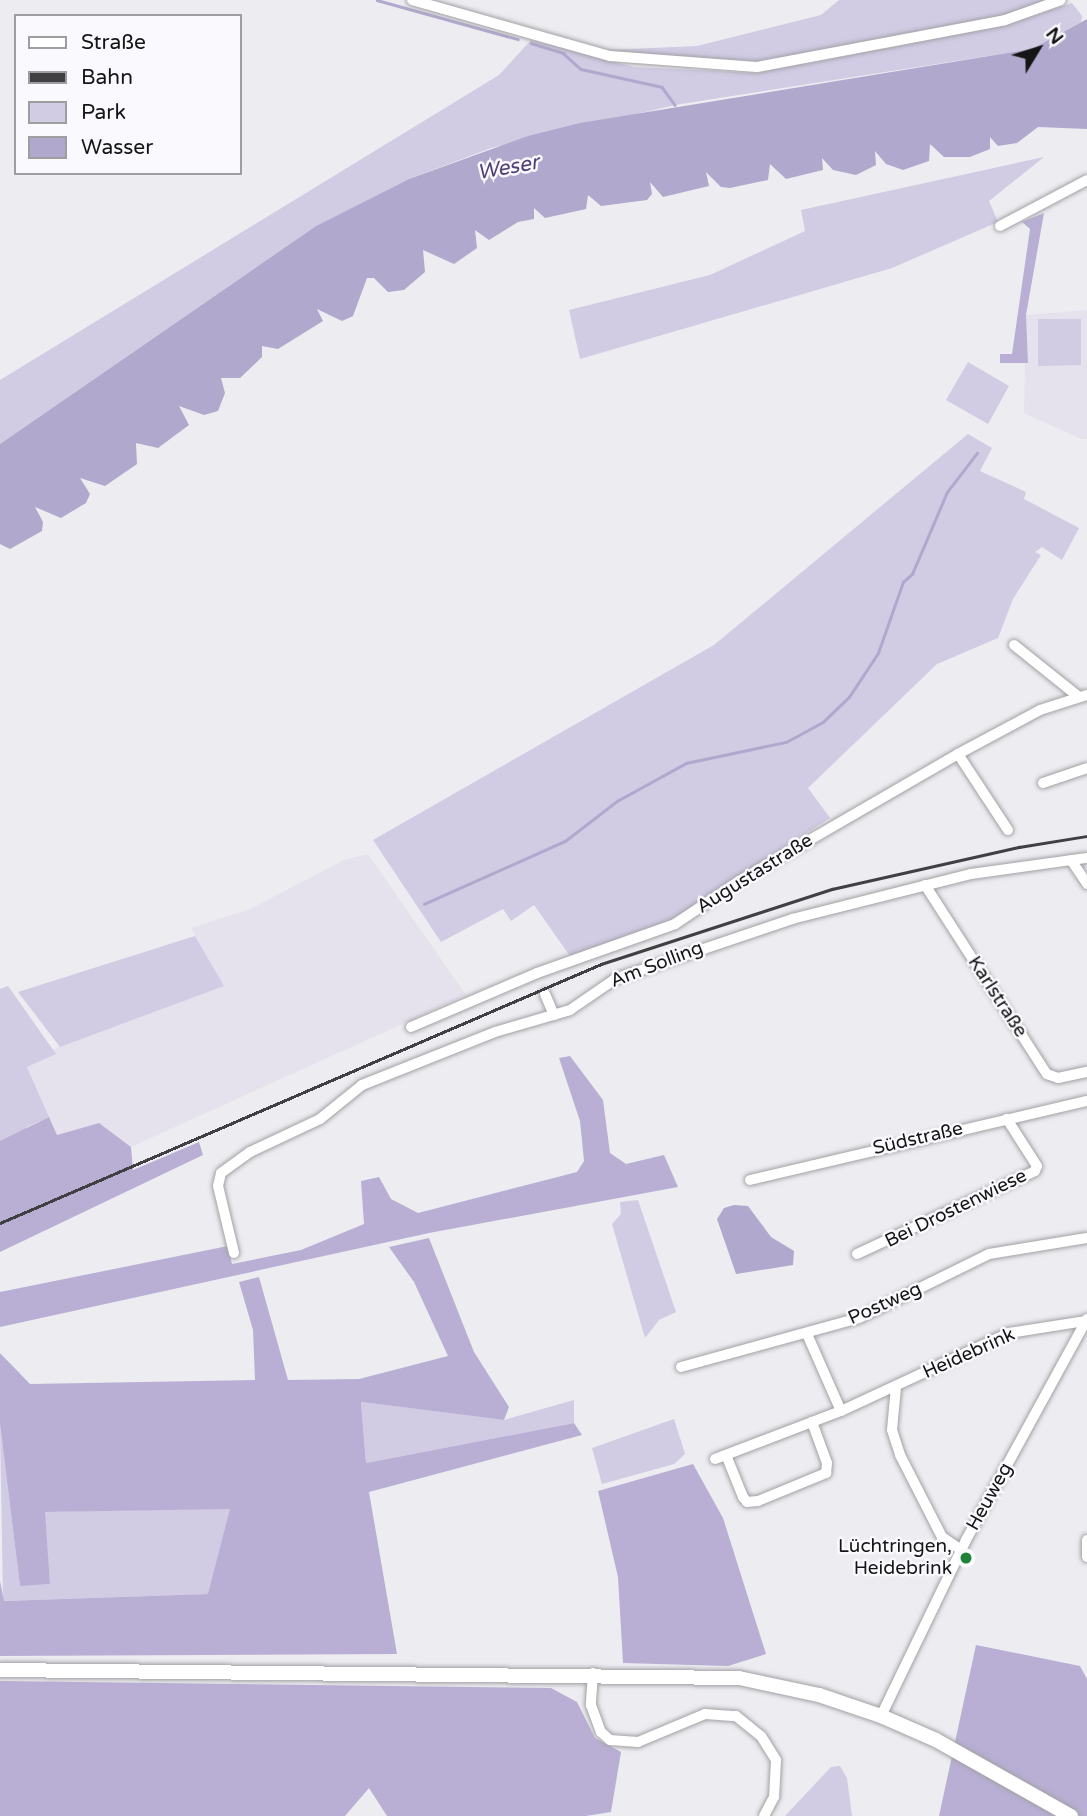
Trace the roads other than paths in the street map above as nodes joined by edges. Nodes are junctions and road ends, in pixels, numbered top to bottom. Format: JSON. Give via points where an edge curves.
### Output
{"nodes":[{"id":1,"x":412,"y":0,"type":"edge"},
{"id":2,"x":1061,"y":0,"type":"edge"},
{"id":3,"x":1087,"y":180,"type":"edge"},
{"id":4,"x":1000,"y":226,"type":"dead end"},
{"id":5,"x":1014,"y":645,"type":"dead end"},
{"id":6,"x":1083,"y":696,"type":"edge"},
{"id":7,"x":958,"y":754,"type":"junction"},
{"id":8,"x":1087,"y":768,"type":"edge"},
{"id":9,"x":1043,"y":783,"type":"dead end"},
{"id":10,"x":1009,"y":831,"type":"dead end"},
{"id":11,"x":1087,"y":858,"type":"edge"},
{"id":12,"x":1071,"y":859,"type":"junction"},
{"id":13,"x":925,"y":884,"type":"junction"},
{"id":14,"x":1087,"y":884,"type":"edge"},
{"id":15,"x":541,"y":984,"type":"junction"},
{"id":16,"x":554,"y":1015,"type":"junction"},
{"id":17,"x":411,"y":1027,"type":"dead end"},
{"id":18,"x":1087,"y":1072,"type":"edge"},
{"id":19,"x":1087,"y":1101,"type":"edge"},
{"id":20,"x":1007,"y":1119,"type":"junction"},
{"id":21,"x":750,"y":1180,"type":"dead end"},
{"id":22,"x":1087,"y":1238,"type":"edge"},
{"id":23,"x":234,"y":1253,"type":"dead end"},
{"id":24,"x":857,"y":1254,"type":"dead end"},
{"id":25,"x":1086,"y":1320,"type":"edge"},
{"id":26,"x":807,"y":1334,"type":"junction"},
{"id":27,"x":681,"y":1367,"type":"dead end"},
{"id":28,"x":897,"y":1387,"type":"junction"},
{"id":29,"x":841,"y":1411,"type":"junction"},
{"id":30,"x":812,"y":1422,"type":"junction"},
{"id":31,"x":726,"y":1455,"type":"junction"},
{"id":32,"x":715,"y":1459,"type":"dead end"},
{"id":33,"x":1087,"y":1540,"type":"edge"},
{"id":34,"x":961,"y":1550,"type":"junction"},
{"id":35,"x":1087,"y":1557,"type":"edge"},
{"id":36,"x":0,"y":1670,"type":"edge"},
{"id":37,"x":593,"y":1673,"type":"junction"},
{"id":38,"x":881,"y":1716,"type":"junction"},
{"id":39,"x":764,"y":1816,"type":"edge"},
{"id":40,"x":1071,"y":1816,"type":"edge"}],
"edges":[{"from":1,"to":2,"type":"street","via":[[610,57],[757,67],[1005,20]]},
{"from":3,"to":4,"type":"street","via":[[1044,207]]},
{"from":5,"to":6,"type":"street"},
{"from":6,"to":7,"type":"street","name":"Augustastraße","via":[[1040,710]]},
{"from":7,"to":10,"type":"street"},
{"from":7,"to":15,"type":"street","name":"Augustastraße","via":[[738,881],[675,924]]},
{"from":8,"to":9,"type":"street"},
{"from":11,"to":12,"type":"street","name":"Am Solling"},
{"from":12,"to":13,"type":"street","name":"Am Solling"},
{"from":12,"to":14,"type":"street"},
{"from":13,"to":16,"type":"street","name":"Am Solling","via":[[693,951],[615,979]]},
{"from":13,"to":18,"type":"street","name":"Karlstraße","via":[[1047,1074],[1058,1078]]},
{"from":15,"to":16,"type":"street"},
{"from":15,"to":17,"type":"street","name":"Augustastraße"},
{"from":16,"to":23,"type":"street","name":"Am Solling","via":[[495,1032],[362,1085],[320,1119],[230,1166],[218,1178],[218,1186]]},
{"from":19,"to":20,"type":"street","name":"Südstraße"},
{"from":20,"to":21,"type":"street","name":"Südstraße"},
{"from":20,"to":24,"type":"street","name":"Bei Drostenwiese","via":[[1037,1166],[1035,1171]]},
{"from":22,"to":26,"type":"street","name":"Postweg","via":[[989,1254],[859,1318]]},
{"from":25,"to":28,"type":"street","name":"Heidebrink","via":[[1009,1333]]},
{"from":25,"to":34,"type":"street","name":"Heuweg"},
{"from":26,"to":27,"type":"street","name":"Postweg"},
{"from":26,"to":29,"type":"street"},
{"from":28,"to":29,"type":"street","name":"Heidebrink"},
{"from":28,"to":34,"type":"street","via":[[892,1430],[900,1455],[942,1537]]},
{"from":29,"to":30,"type":"street","name":"Heidebrink"},
{"from":30,"to":31,"type":"street","name":"Heidebrink"},
{"from":30,"to":31,"type":"street","via":[[826,1472],[758,1501],[747,1502],[743,1497]]},
{"from":31,"to":32,"type":"street","name":"Heidebrink"},
{"from":33,"to":35,"type":"street"},
{"from":34,"to":38,"type":"street","name":"Heuweg"},
{"from":36,"to":37,"type":"main road"},
{"from":37,"to":38,"type":"main road","via":[[739,1678],[819,1695]]},
{"from":37,"to":39,"type":"street","via":[[591,1705],[601,1732],[610,1740],[638,1742],[705,1714],[736,1716],[761,1736],[776,1760],[774,1797]]},
{"from":38,"to":40,"type":"main road","via":[[936,1740]]}]}
